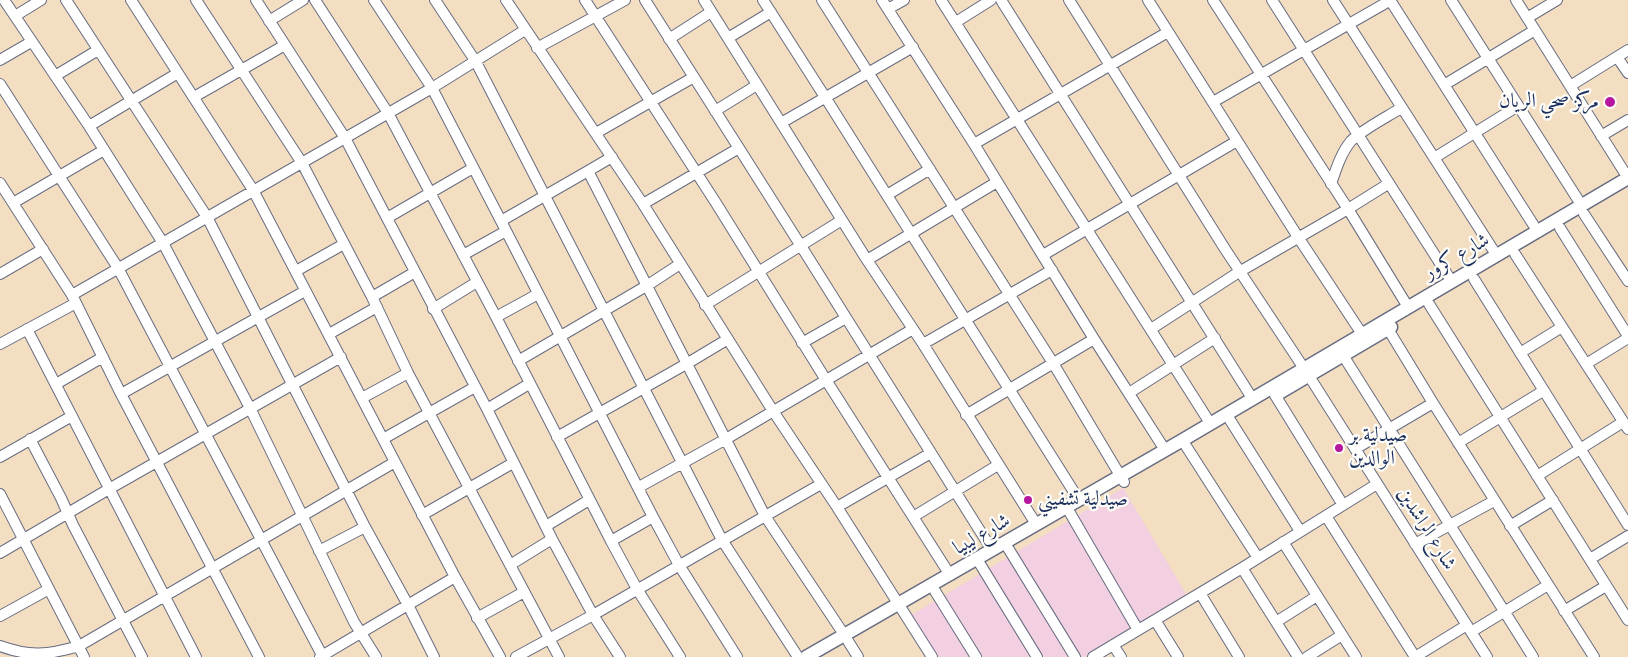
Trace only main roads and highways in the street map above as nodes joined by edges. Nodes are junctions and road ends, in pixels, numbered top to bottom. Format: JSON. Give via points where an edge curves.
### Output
{"nodes":[{"id":1,"x":1628,"y":178,"type":"edge"},
{"id":2,"x":1628,"y":188,"type":"edge"},
{"id":3,"x":1583,"y":210,"type":"junction"},
{"id":4,"x":1341,"y":352,"type":"junction"},
{"id":5,"x":1307,"y":372,"type":"junction"},
{"id":6,"x":1153,"y":461,"type":"junction"},
{"id":7,"x":1122,"y":478,"type":"junction"},
{"id":8,"x":900,"y":607,"type":"junction"},
{"id":9,"x":832,"y":647,"type":"junction"},
{"id":10,"x":806,"y":657,"type":"edge"},
{"id":11,"x":820,"y":657,"type":"edge"}],
"edges":[{"from":1,"to":3,"type":"main road","name":"شارع كرور"},
{"from":2,"to":3,"type":"main road","name":"شارع كرور"},
{"from":3,"to":4,"type":"main road","name":"شارع كرور","via":[[1560,228],[1474,279]]},
{"from":3,"to":4,"type":"main road","name":"شارع كرور","via":[[1538,232],[1408,307],[1362,334]]},
{"from":4,"to":5,"type":"main road","name":"شارع كرور"},
{"from":5,"to":6,"type":"main road","name":"شارع ليبيا","via":[[1275,395],[1186,446]]},
{"from":5,"to":6,"type":"main road","name":"شارع ليبيا","via":[[1252,398],[1165,450]]},
{"from":6,"to":7,"type":"main road","name":"شارع ليبيا"},
{"from":7,"to":8,"type":"main road","name":"شارع ليبيا","via":[[1036,524]]},
{"from":7,"to":8,"type":"main road","name":"شارع ليبيا","via":[[1070,513],[935,591]]},
{"from":8,"to":9,"type":"main road","name":"شارع ليبيا"},
{"from":9,"to":10,"type":"main road","name":"شارع ليبيا"},
{"from":9,"to":11,"type":"main road","name":"شارع ليبيا"}]}
